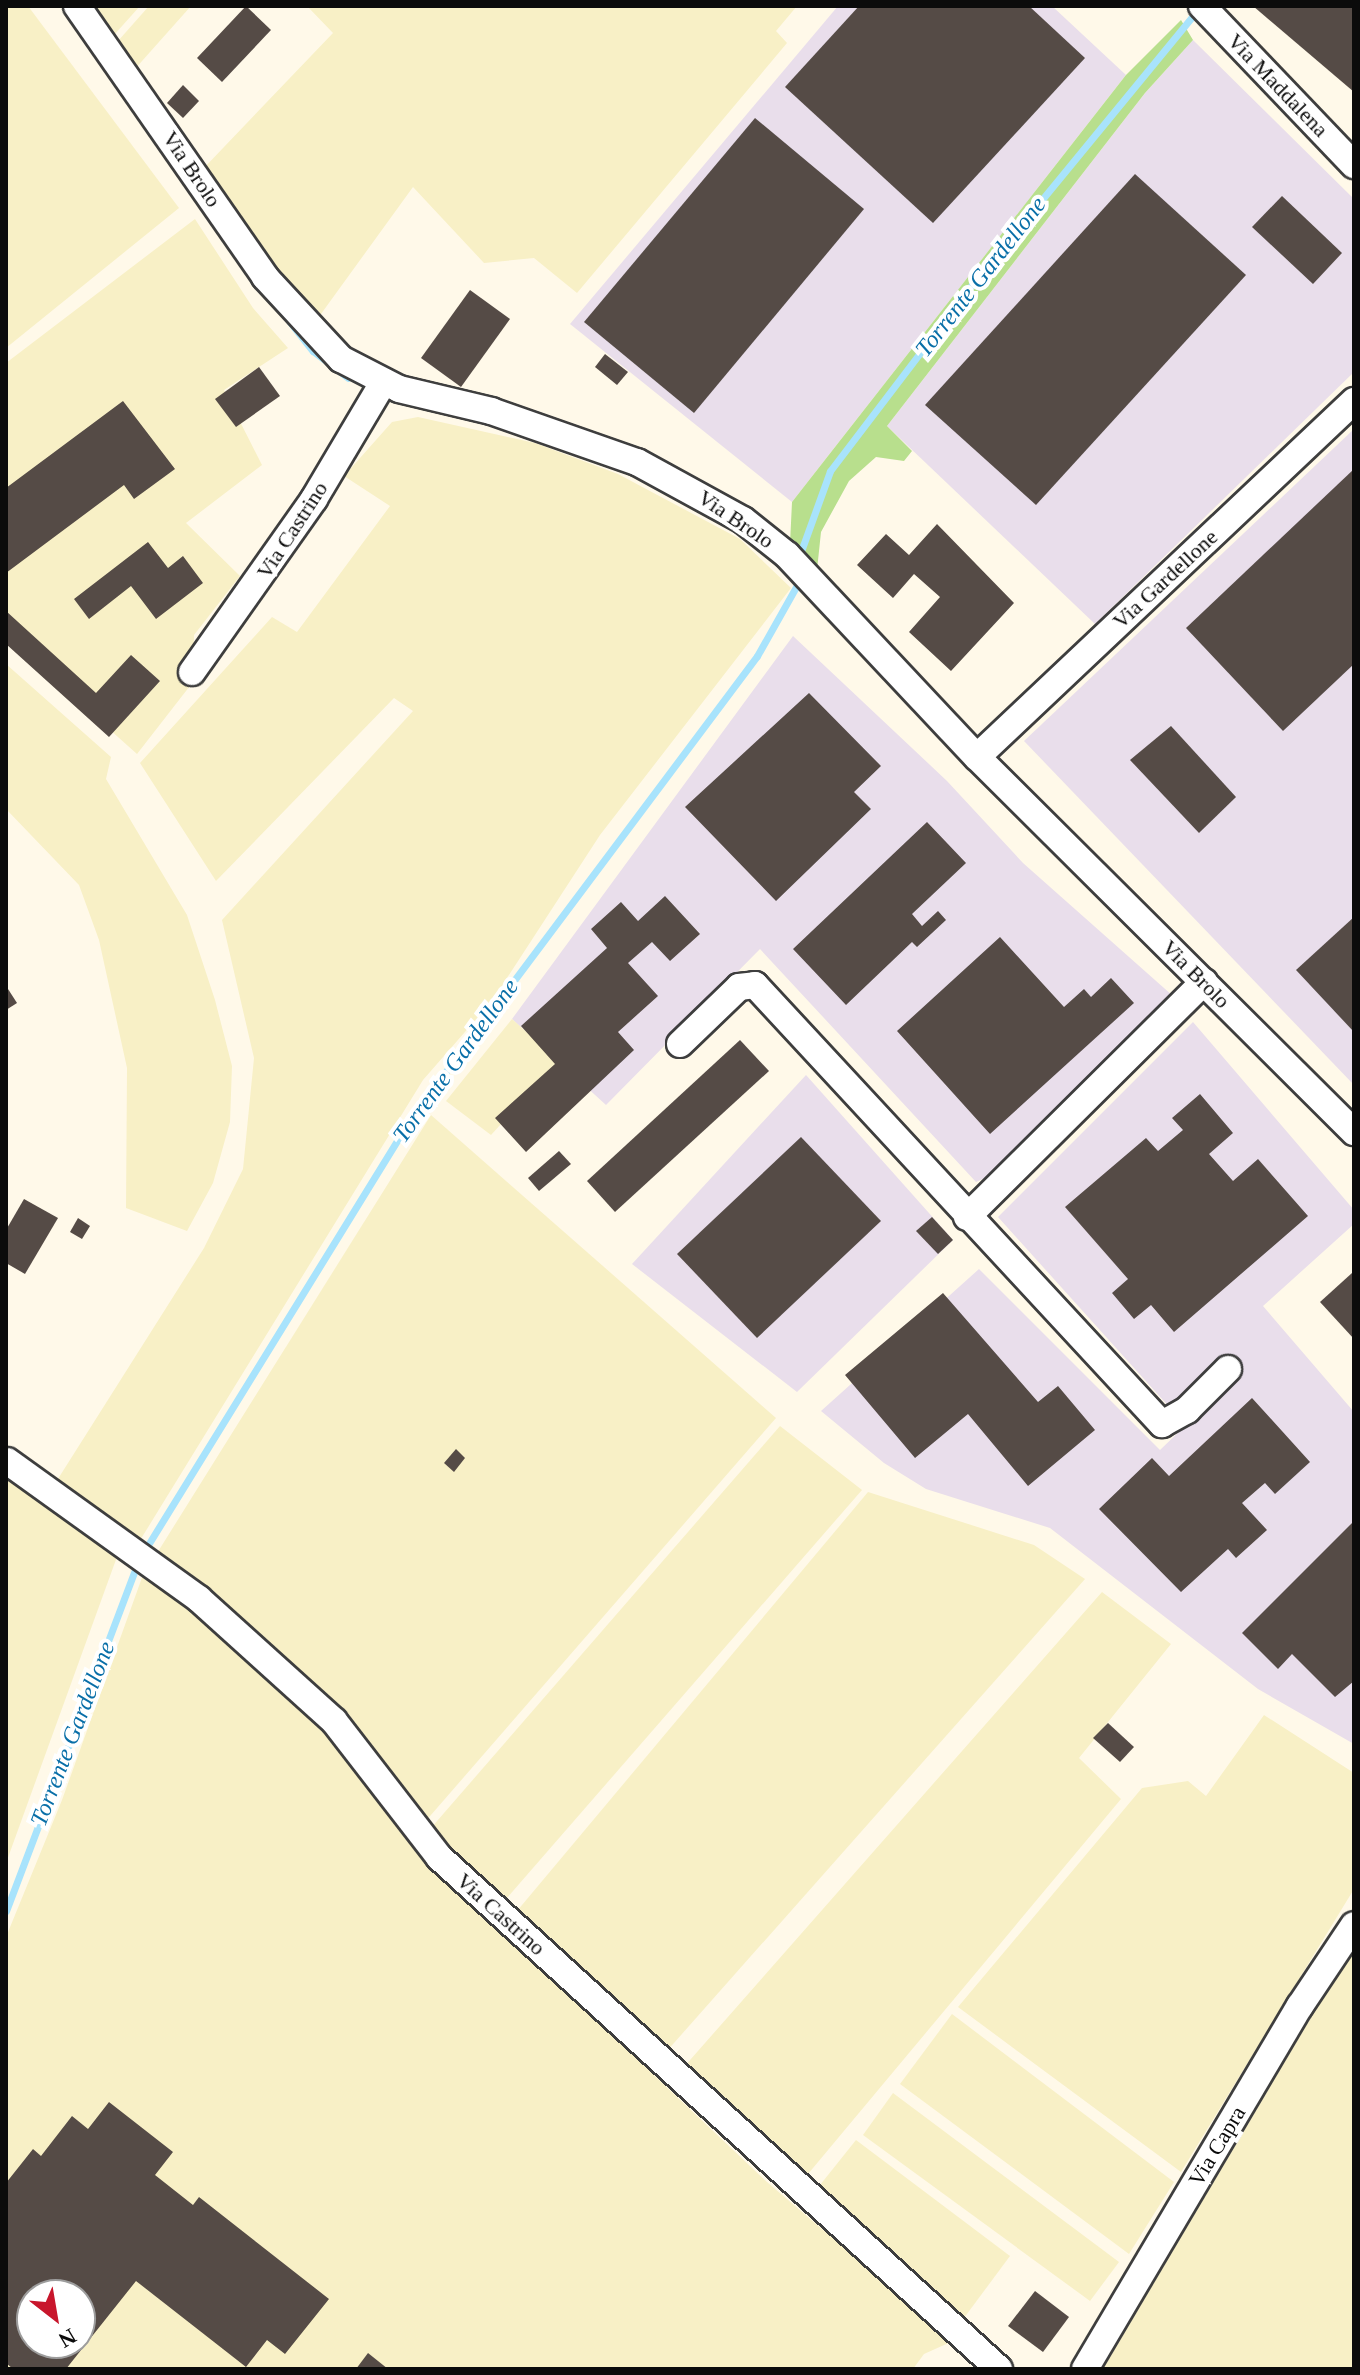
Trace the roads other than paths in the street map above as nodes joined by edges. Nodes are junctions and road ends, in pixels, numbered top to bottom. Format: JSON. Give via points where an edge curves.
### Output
{"nodes":[{"id":1,"x":77,"y":6,"type":"edge"},
{"id":2,"x":1202,"y":6,"type":"edge"},
{"id":3,"x":1354,"y":165,"type":"edge"},
{"id":4,"x":383,"y":383,"type":"junction"},
{"id":5,"x":1354,"y":401,"type":"edge"},
{"id":6,"x":192,"y":672,"type":"dead end"},
{"id":7,"x":977,"y":757,"type":"junction"},
{"id":8,"x":1204,"y":982,"type":"junction"},
{"id":9,"x":680,"y":1044,"type":"dead end"},
{"id":10,"x":1354,"y":1132,"type":"edge"},
{"id":11,"x":967,"y":1217,"type":"junction"},
{"id":12,"x":1228,"y":1369,"type":"dead end"},
{"id":13,"x":7,"y":1461,"type":"edge"},
{"id":14,"x":1354,"y":1925,"type":"edge"},
{"id":15,"x":999,"y":2369,"type":"edge"},
{"id":16,"x":1085,"y":2369,"type":"edge"}],
"edges":[{"from":1,"to":4,"type":"street","name":"Via Brolo","via":[[285,303],[341,359]]},
{"from":2,"to":3,"type":"street","name":"Via Maddalena"},
{"from":4,"to":6,"type":"street","name":"Via Castrino","via":[[314,499]]},
{"from":4,"to":7,"type":"street","name":"Via Brolo","via":[[563,433],[637,462],[743,520],[787,555]]},
{"from":5,"to":7,"type":"street","name":"Via Gardellone"},
{"from":7,"to":8,"type":"street","name":"Via Brolo"},
{"from":8,"to":10,"type":"street","name":"Via Brolo"},
{"from":8,"to":11,"type":"street"},
{"from":9,"to":11,"type":"street","via":[[739,987],[755,985]]},
{"from":11,"to":12,"type":"street","via":[[1162,1424],[1187,1410]]},
{"from":13,"to":15,"type":"street","name":"Via Castrino","via":[[199,1599],[334,1721],[439,1857]]},
{"from":14,"to":16,"type":"street","name":"Via Capra","via":[[1300,2006]]}]}
